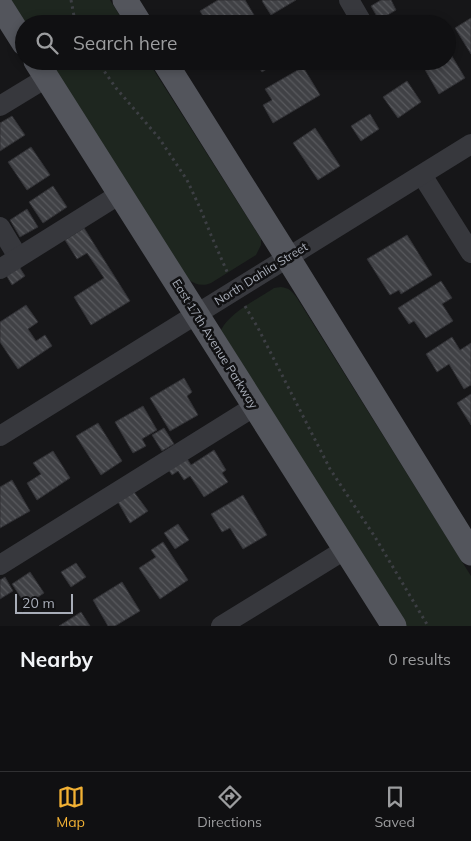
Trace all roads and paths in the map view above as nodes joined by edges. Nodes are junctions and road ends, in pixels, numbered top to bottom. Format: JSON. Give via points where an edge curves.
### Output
{"nodes":[{"id":1,"x":71,"y":0,"type":"edge"},
{"id":2,"x":125,"y":0,"type":"edge"},
{"id":3,"x":348,"y":0,"type":"edge"},
{"id":4,"x":0,"y":5,"type":"edge"},
{"id":5,"x":74,"y":15,"type":"edge"},
{"id":6,"x":134,"y":15,"type":"edge"},
{"id":7,"x":357,"y":15,"type":"edge"},
{"id":8,"x":15,"y":28,"type":"edge"},
{"id":9,"x":41,"y":70,"type":"edge"},
{"id":10,"x":103,"y":70,"type":"edge"},
{"id":11,"x":170,"y":70,"type":"edge"},
{"id":12,"x":0,"y":106,"type":"edge"},
{"id":13,"x":471,"y":144,"type":"edge"},
{"id":14,"x":422,"y":175,"type":"junction"},
{"id":15,"x":120,"y":194,"type":"junction"},
{"id":16,"x":0,"y":228,"type":"edge"},
{"id":17,"x":471,"y":253,"type":"edge"},
{"id":18,"x":18,"y":257,"type":"junction"},
{"id":19,"x":288,"y":258,"type":"junction"},
{"id":20,"x":0,"y":269,"type":"edge"},
{"id":21,"x":236,"y":290,"type":"junction"},
{"id":22,"x":196,"y":314,"type":"junction"},
{"id":23,"x":255,"y":406,"type":"junction"},
{"id":24,"x":0,"y":436,"type":"edge"},
{"id":25,"x":346,"y":549,"type":"junction"},
{"id":26,"x":471,"y":553,"type":"edge"},
{"id":27,"x":0,"y":565,"type":"edge"},
{"id":28,"x":221,"y":626,"type":"edge"},
{"id":29,"x":394,"y":626,"type":"edge"},
{"id":30,"x":428,"y":626,"type":"edge"}],
"edges":[{"from":1,"to":5,"type":"path"},
{"from":2,"to":6,"type":"main road"},
{"from":3,"to":7,"type":"street"},
{"from":4,"to":8,"type":"main road"},
{"from":9,"to":12,"type":"street"},
{"from":9,"to":15,"type":"main road","name":"East 17th Avenue Parkway"},
{"from":10,"to":21,"type":"path","via":[[159,138],[187,180]]},
{"from":11,"to":19,"type":"main road"},
{"from":13,"to":14,"type":"street","name":"North Dahlia Street"},
{"from":14,"to":17,"type":"street"},
{"from":14,"to":19,"type":"street","name":"North Dahlia Street"},
{"from":15,"to":18,"type":"street"},
{"from":15,"to":22,"type":"main road","name":"East 17th Avenue Parkway"},
{"from":16,"to":18,"type":"street"},
{"from":18,"to":20,"type":"street"},
{"from":19,"to":21,"type":"street","name":"North Dahlia Street"},
{"from":19,"to":26,"type":"main road"},
{"from":21,"to":22,"type":"street","name":"North Dahlia Street"},
{"from":21,"to":30,"type":"path","via":[[330,469]]},
{"from":22,"to":23,"type":"main road","name":"East 17th Avenue Parkway"},
{"from":22,"to":24,"type":"street","name":"North Dahlia Street"},
{"from":23,"to":25,"type":"main road","name":"East 17th Avenue Parkway"},
{"from":23,"to":27,"type":"street"},
{"from":25,"to":28,"type":"street"},
{"from":25,"to":29,"type":"main road","name":"East 17th Avenue Parkway"}]}
